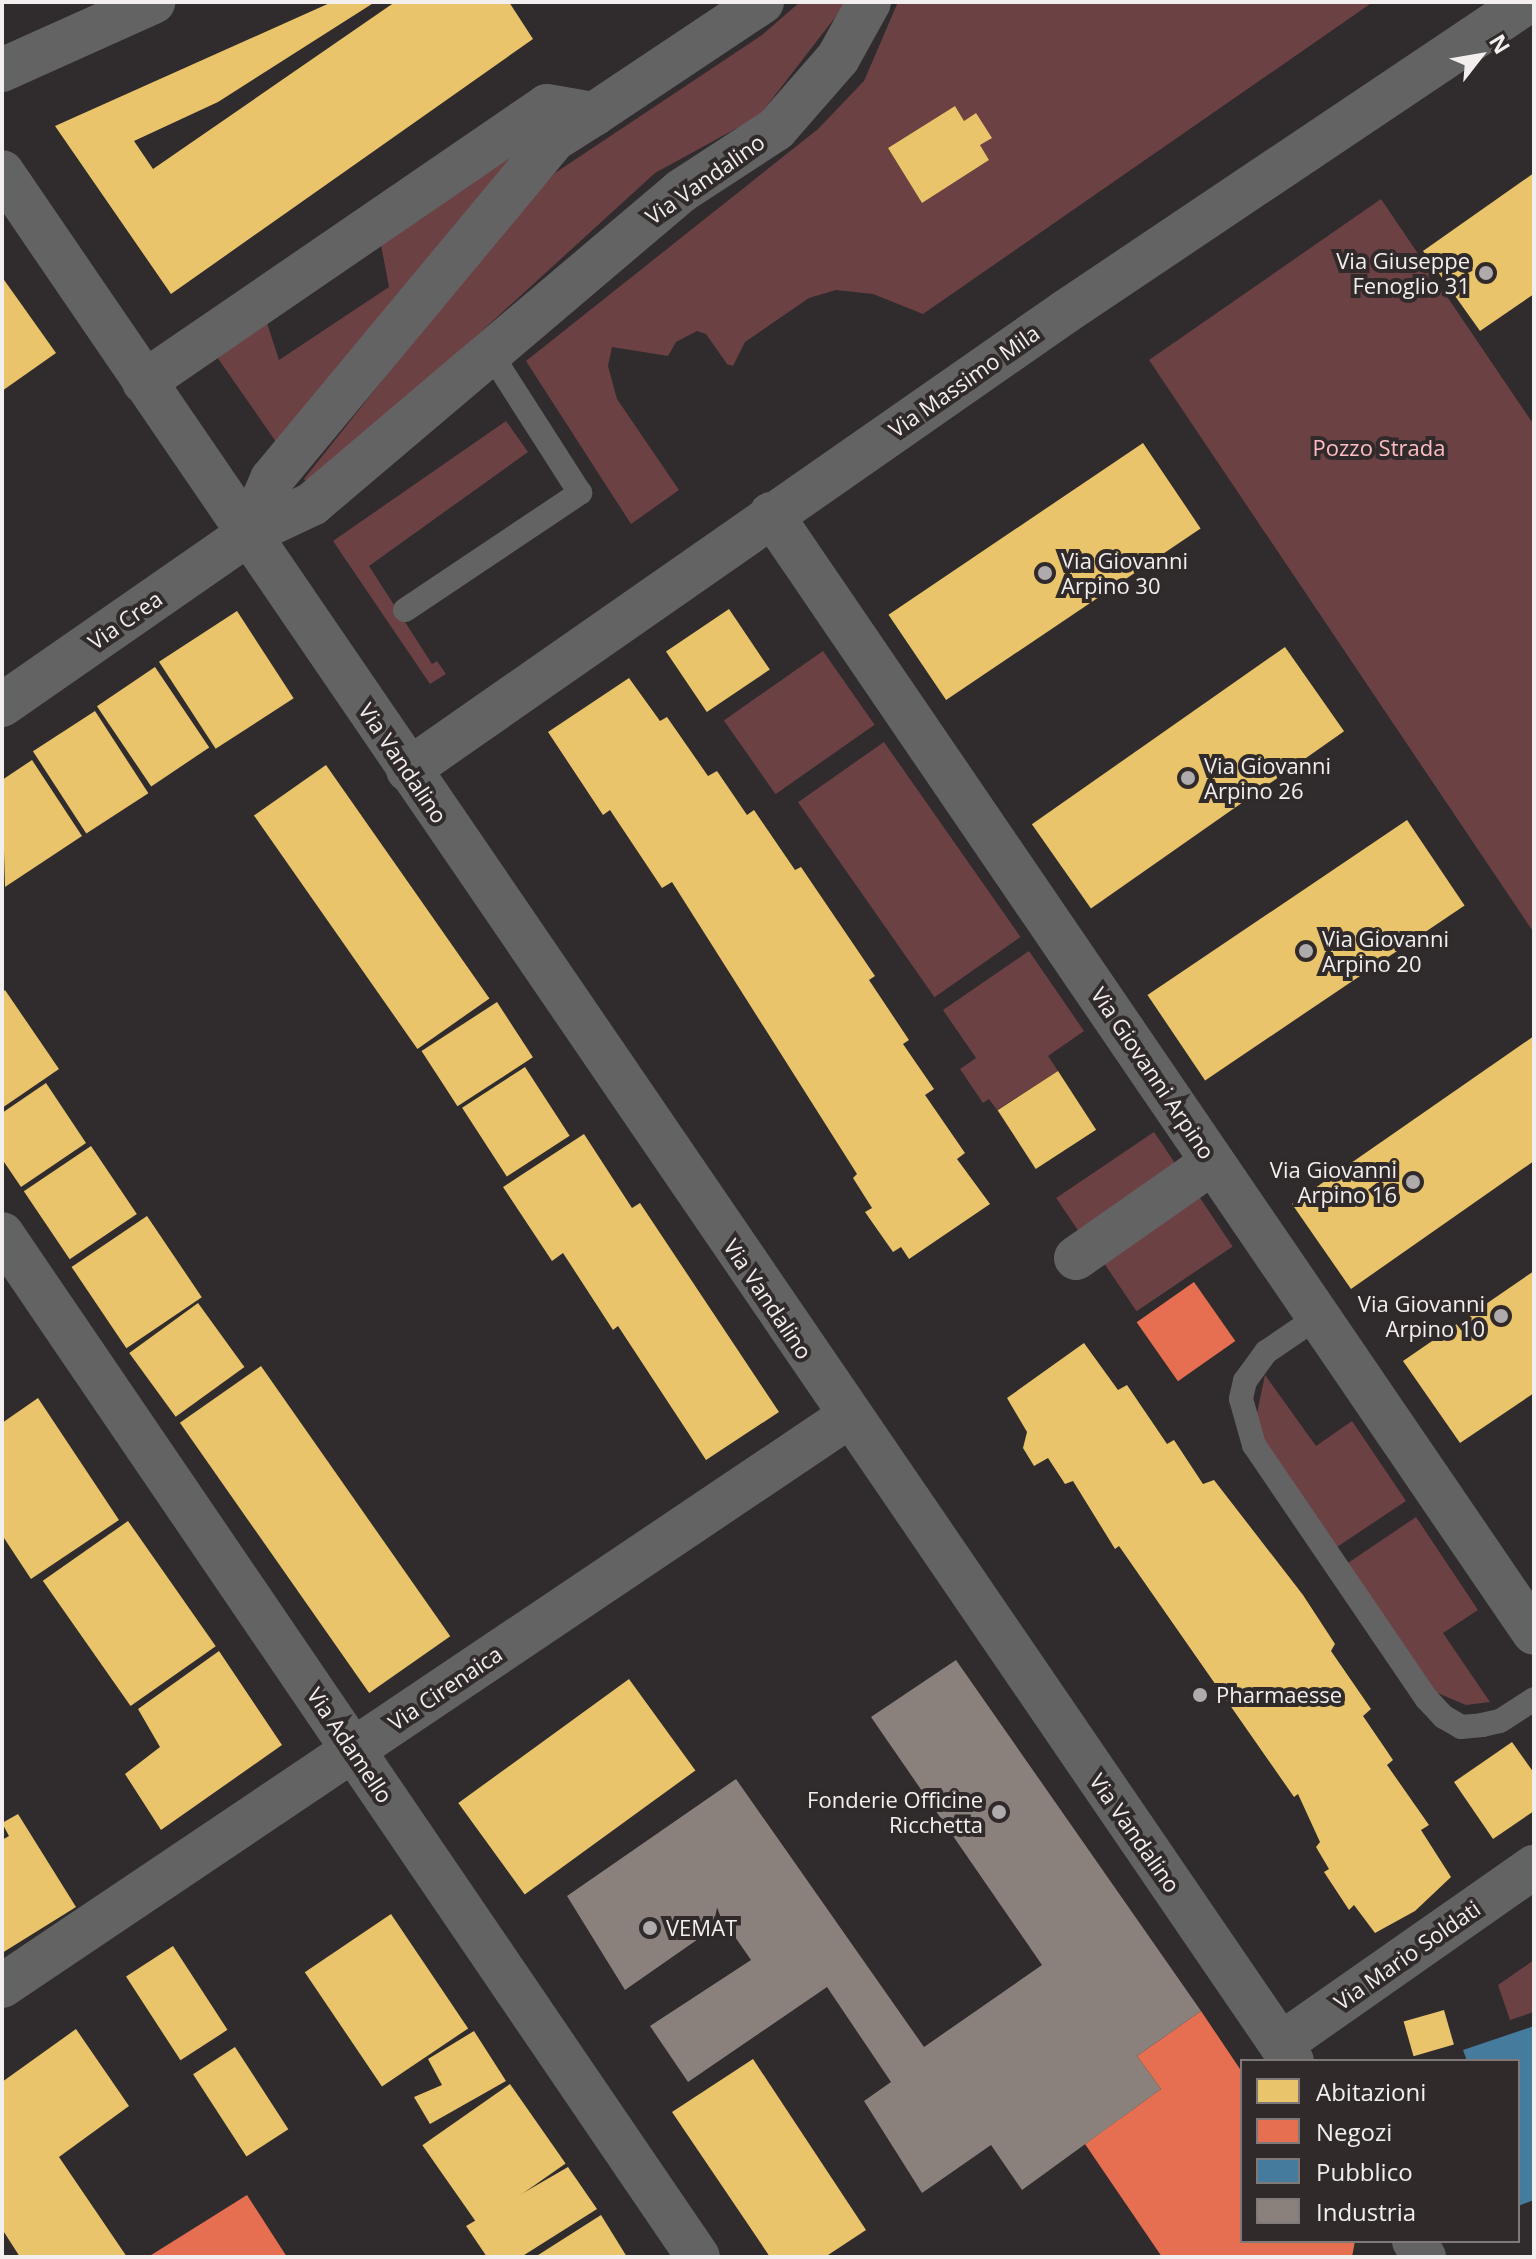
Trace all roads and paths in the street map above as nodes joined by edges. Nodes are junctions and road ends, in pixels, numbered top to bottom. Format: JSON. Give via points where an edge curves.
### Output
{"nodes":[{"id":1,"x":153,"y":2,"type":"edge"},
{"id":2,"x":762,"y":2,"type":"edge"},
{"id":3,"x":869,"y":2,"type":"edge"},
{"id":4,"x":1527,"y":2,"type":"edge"},
{"id":5,"x":2,"y":70,"type":"edge"},
{"id":6,"x":594,"y":114,"type":"junction"},
{"id":7,"x":2,"y":172,"type":"edge"},
{"id":8,"x":491,"y":354,"type":"junction"},
{"id":9,"x":144,"y":382,"type":"junction"},
{"id":10,"x":771,"y":514,"type":"junction"},
{"id":11,"x":248,"y":534,"type":"junction"},
{"id":12,"x":405,"y":610,"type":"dead end"},
{"id":13,"x":2,"y":705,"type":"edge"},
{"id":14,"x":408,"y":770,"type":"junction"},
{"id":15,"x":1213,"y":1162,"type":"junction"},
{"id":16,"x":2,"y":1234,"type":"edge"},
{"id":17,"x":1076,"y":1258,"type":"dead end"},
{"id":18,"x":1319,"y":1316,"type":"junction"},
{"id":19,"x":848,"y":1417,"type":"junction"},
{"id":20,"x":1534,"y":1633,"type":"edge"},
{"id":21,"x":1534,"y":1699,"type":"edge"},
{"id":22,"x":353,"y":1750,"type":"junction"},
{"id":23,"x":1534,"y":1867,"type":"edge"},
{"id":24,"x":2,"y":1986,"type":"edge"},
{"id":25,"x":1286,"y":2053,"type":"edge"},
{"id":26,"x":698,"y":2257,"type":"edge"}],
"edges":[{"from":1,"to":5,"type":"street"},
{"from":2,"to":6,"type":"street"},
{"from":3,"to":8,"type":"street","name":"Via Vandalino","via":[[838,58],[776,129],[681,191]]},
{"from":4,"to":10,"type":"street","name":"Via Massimo Mila"},
{"from":6,"to":9,"type":"street","via":[[547,106]]},
{"from":6,"to":11,"type":"street","via":[[553,140],[278,472]]},
{"from":7,"to":9,"type":"street","name":"Via Vandalino"},
{"from":8,"to":11,"type":"street","name":"Via Vandalino","via":[[312,504]]},
{"from":8,"to":12,"type":"lane","via":[[580,493]]},
{"from":9,"to":11,"type":"street","name":"Via Vandalino"},
{"from":10,"to":14,"type":"street","name":"Via Massimo Mila"},
{"from":10,"to":15,"type":"street","name":"Via Giovanni Arpino"},
{"from":11,"to":13,"type":"street","name":"Via Crea"},
{"from":11,"to":14,"type":"street","name":"Via Vandalino"},
{"from":14,"to":19,"type":"street","name":"Via Vandalino"},
{"from":15,"to":17,"type":"street"},
{"from":15,"to":18,"type":"street","name":"Via Giovanni Arpino"},
{"from":16,"to":22,"type":"street","name":"Via Adamello"},
{"from":18,"to":20,"type":"street","name":"Via Giovanni Arpino"},
{"from":18,"to":21,"type":"lane","via":[[1266,1352],[1245,1381],[1244,1419],[1254,1445],[1444,1717],[1461,1727],[1482,1725],[1500,1721]]},
{"from":19,"to":22,"type":"street","name":"Via Cirenaica"},
{"from":19,"to":25,"type":"street","name":"Via Vandalino"},
{"from":22,"to":24,"type":"street","name":"Via Cirenaica"},
{"from":22,"to":26,"type":"street","name":"Via Adamello"},
{"from":23,"to":25,"type":"street","name":"Via Mario Soldati"}]}
